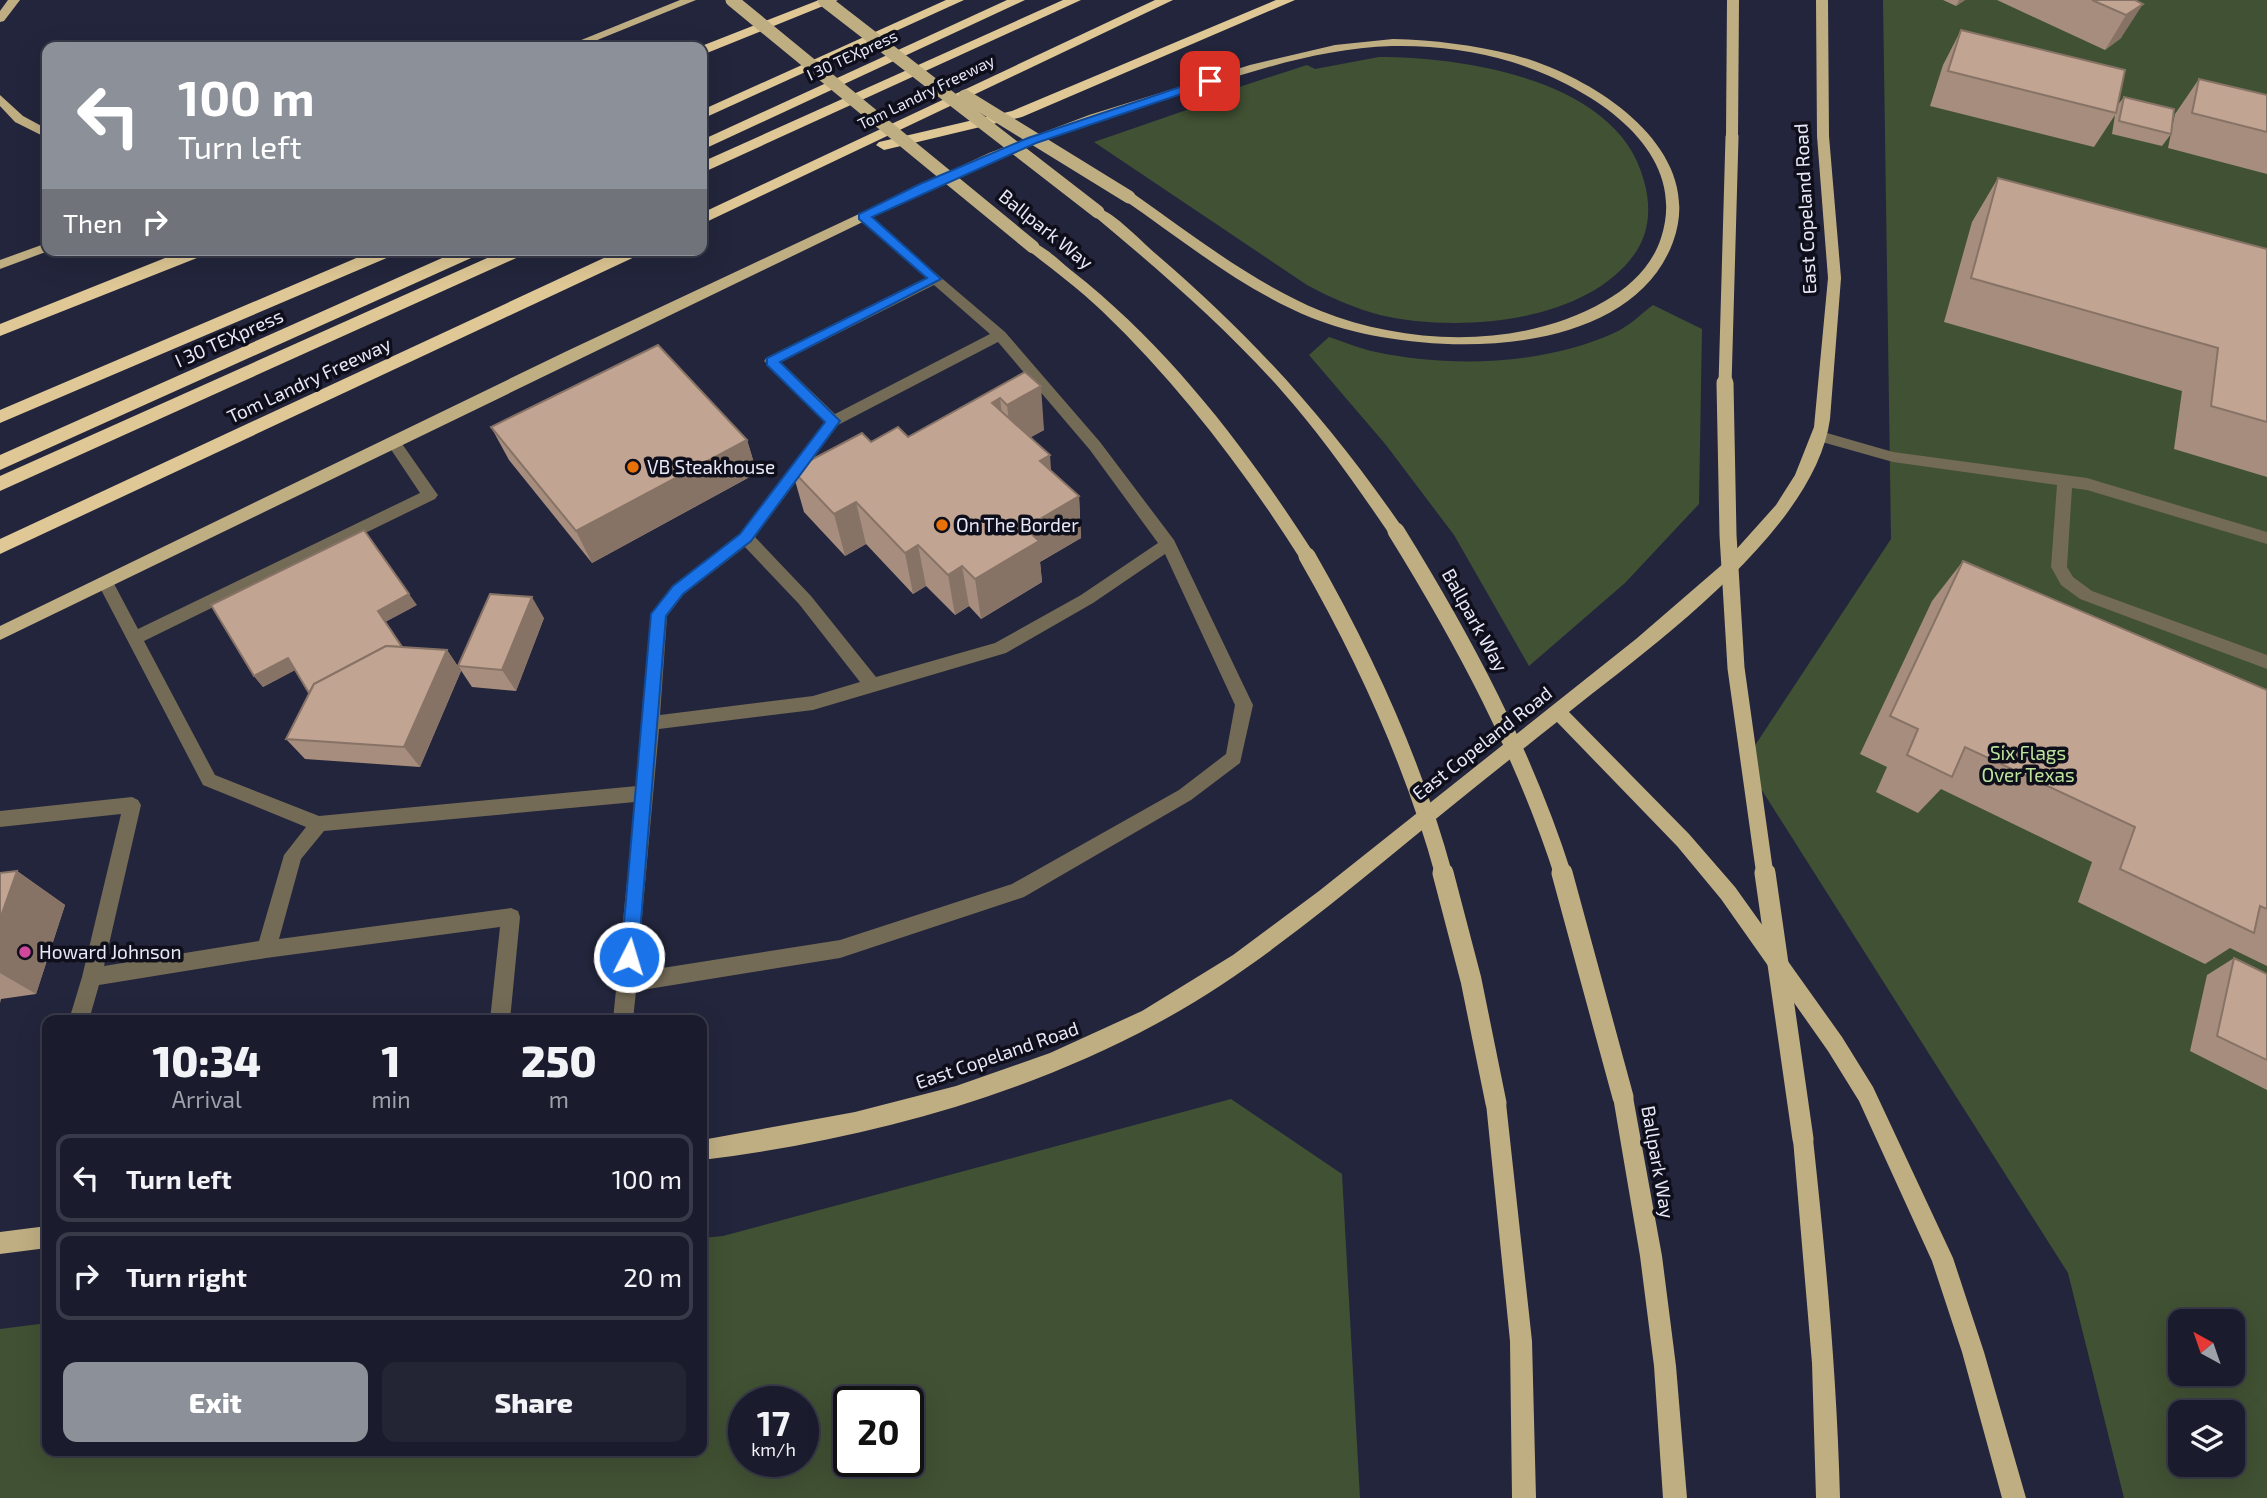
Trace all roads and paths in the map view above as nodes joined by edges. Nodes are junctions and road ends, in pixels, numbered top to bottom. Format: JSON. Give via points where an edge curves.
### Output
{"nodes":[{"id":1,"x":14,"y":0,"type":"edge"},
{"id":2,"x":690,"y":0,"type":"edge"},
{"id":3,"x":732,"y":0,"type":"edge"},
{"id":4,"x":824,"y":0,"type":"edge"},
{"id":5,"x":831,"y":0,"type":"edge"},
{"id":6,"x":957,"y":0,"type":"edge"},
{"id":7,"x":1018,"y":0,"type":"edge"},
{"id":8,"x":1073,"y":0,"type":"edge"},
{"id":9,"x":1166,"y":0,"type":"edge"},
{"id":10,"x":1288,"y":0,"type":"edge"},
{"id":11,"x":1733,"y":0,"type":"edge"},
{"id":12,"x":1822,"y":0,"type":"edge"},
{"id":13,"x":0,"y":19,"type":"edge"},
{"id":14,"x":583,"y":42,"type":"edge"},
{"id":15,"x":707,"y":49,"type":"edge"},
{"id":16,"x":890,"y":51,"type":"junction"},
{"id":17,"x":0,"y":99,"type":"edge"},
{"id":18,"x":707,"y":113,"type":"edge"},
{"id":19,"x":42,"y":131,"type":"edge"},
{"id":20,"x":707,"y":144,"type":"edge"},
{"id":21,"x":838,"y":156,"type":"junction"},
{"id":22,"x":707,"y":166,"type":"edge"},
{"id":23,"x":864,"y":216,"type":"junction"},
{"id":24,"x":707,"y":217,"type":"edge"},
{"id":25,"x":42,"y":249,"type":"edge"},
{"id":26,"x":186,"y":256,"type":"edge"},
{"id":27,"x":376,"y":256,"type":"edge"},
{"id":28,"x":461,"y":256,"type":"edge"},
{"id":29,"x":506,"y":256,"type":"edge"},
{"id":30,"x":622,"y":256,"type":"edge"},
{"id":31,"x":0,"y":265,"type":"edge"},
{"id":32,"x":935,"y":279,"type":"junction"},
{"id":33,"x":0,"y":330,"type":"edge"},
{"id":34,"x":1000,"y":335,"type":"junction"},
{"id":35,"x":0,"y":417,"type":"edge"},
{"id":36,"x":833,"y":421,"type":"junction"},
{"id":37,"x":1820,"y":436,"type":"junction"},
{"id":38,"x":393,"y":442,"type":"junction"},
{"id":39,"x":0,"y":463,"type":"edge"},
{"id":40,"x":2065,"y":479,"type":"junction"},
{"id":41,"x":0,"y":484,"type":"edge"},
{"id":42,"x":2267,"y":537,"type":"edge"},
{"id":43,"x":746,"y":538,"type":"junction"},
{"id":44,"x":1168,"y":544,"type":"junction"},
{"id":45,"x":0,"y":547,"type":"edge"},
{"id":46,"x":106,"y":582,"type":"junction"},
{"id":47,"x":0,"y":633,"type":"edge"},
{"id":48,"x":135,"y":638,"type":"junction"},
{"id":49,"x":2267,"y":663,"type":"edge"},
{"id":50,"x":872,"y":685,"type":"junction"},
{"id":51,"x":1558,"y":712,"type":"junction"},
{"id":52,"x":650,"y":723,"type":"junction"},
{"id":53,"x":645,"y":793,"type":"junction"},
{"id":54,"x":0,"y":819,"type":"edge"},
{"id":55,"x":319,"y":824,"type":"junction"},
{"id":56,"x":266,"y":949,"type":"junction"},
{"id":57,"x":92,"y":977,"type":"junction"},
{"id":58,"x":627,"y":983,"type":"junction"},
{"id":59,"x":81,"y":1015,"type":"edge"},
{"id":60,"x":501,"y":1015,"type":"edge"},
{"id":61,"x":624,"y":1015,"type":"edge"},
{"id":62,"x":707,"y":1149,"type":"edge"},
{"id":63,"x":42,"y":1238,"type":"edge"},
{"id":64,"x":0,"y":1243,"type":"edge"},
{"id":65,"x":1524,"y":1498,"type":"edge"},
{"id":66,"x":1675,"y":1498,"type":"edge"},
{"id":67,"x":1828,"y":1498,"type":"edge"},
{"id":68,"x":2014,"y":1498,"type":"edge"}],
"edges":[{"from":1,"to":13,"type":"main road"},
{"from":2,"to":14,"type":"main road"},
{"from":3,"to":65,"type":"main road","name":"Ballpark Way","bridge":true,"via":[[1106,307],[1187,392],[1254,474],[1346,623],[1370,672],[1429,826],[1476,995],[1496,1102],[1521,1341]]},
{"from":4,"to":16,"type":"main road","name":"Ballpark Way","bridge":true},
{"from":5,"to":15,"type":"highway"},
{"from":6,"to":18,"type":"highway","name":"I 30 TEXpress"},
{"from":7,"to":20,"type":"highway","name":"I 30 TEXpress"},
{"from":8,"to":22,"type":"highway"},
{"from":9,"to":21,"type":"highway","name":"Tom Landry Freeway"},
{"from":10,"to":21,"type":"highway","via":[[1017,114]]},
{"from":11,"to":67,"type":"main road","bridge":true,"via":[[1724,458],[1730,607],[1803,1139],[1823,1356]]},
{"from":12,"to":37,"type":"main road","name":"East Copeland Road","via":[[1823,137],[1835,295]]},
{"from":16,"to":23,"type":"main road","bridge":true,"via":[[1129,197],[1258,285],[1301,307],[1391,335],[1456,341],[1522,336],[1584,318],[1611,304],[1650,272],[1662,253],[1673,218],[1670,184],[1654,149],[1626,118],[1591,93],[1547,71],[1501,56],[1405,43],[1350,46],[1287,57],[1159,96],[1004,151]]},
{"from":16,"to":66,"type":"main road","name":"Ballpark Way","bridge":true,"via":[[1098,212],[1209,307],[1286,386],[1345,459],[1396,531],[1457,632],[1518,756],[1568,892],[1623,1097],[1651,1256]]},
{"from":17,"to":19,"type":"main road","via":[[19,119]]},
{"from":21,"to":24,"type":"highway","name":"Tom Landry Freeway"},
{"from":23,"to":32,"type":"lane"},
{"from":23,"to":38,"type":"main road"},
{"from":25,"to":31,"type":"main road"},
{"from":26,"to":33,"type":"highway"},
{"from":27,"to":35,"type":"highway","name":"I 30 TEXpress"},
{"from":28,"to":39,"type":"highway","name":"I 30 TEXpress"},
{"from":29,"to":41,"type":"highway"},
{"from":30,"to":45,"type":"highway","name":"Tom Landry Freeway"},
{"from":32,"to":34,"type":"lane"},
{"from":32,"to":36,"type":"lane","via":[[771,361]]},
{"from":34,"to":36,"type":"lane"},
{"from":34,"to":44,"type":"lane","via":[[1095,446]]},
{"from":36,"to":43,"type":"lane"},
{"from":37,"to":40,"type":"lane","via":[[1893,457]]},
{"from":37,"to":51,"type":"main road","name":"East Copeland Road","via":[[1789,496],[1732,563]]},
{"from":38,"to":46,"type":"main road"},
{"from":38,"to":48,"type":"lane","via":[[430,495]]},
{"from":40,"to":42,"type":"lane"},
{"from":40,"to":49,"type":"lane","via":[[2059,567],[2067,581],[2086,595]]},
{"from":43,"to":50,"type":"lane","via":[[805,600]]},
{"from":43,"to":52,"type":"lane","via":[[678,590],[659,614]]},
{"from":44,"to":50,"type":"lane","via":[[1087,599],[1000,648]]},
{"from":44,"to":58,"type":"lane","via":[[1244,705],[1234,758],[1185,795],[1017,891],[840,949]]},
{"from":46,"to":47,"type":"main road"},
{"from":46,"to":48,"type":"lane"},
{"from":48,"to":55,"type":"lane","via":[[209,780]]},
{"from":50,"to":52,"type":"lane","via":[[813,703]]},
{"from":51,"to":62,"type":"main road","name":"East Copeland Road","via":[[1223,973],[1115,1035],[1037,1069],[857,1124]]},
{"from":51,"to":68,"type":"main road","via":[[1728,893],[1866,1094],[1942,1258]]},
{"from":52,"to":53,"type":"lane"},
{"from":53,"to":55,"type":"lane"},
{"from":53,"to":58,"type":"lane"},
{"from":54,"to":57,"type":"lane","via":[[132,805]]},
{"from":55,"to":56,"type":"lane","via":[[293,855]]},
{"from":56,"to":57,"type":"lane"},
{"from":56,"to":60,"type":"lane","via":[[511,917]]},
{"from":57,"to":59,"type":"lane"},
{"from":58,"to":61,"type":"lane"},
{"from":63,"to":64,"type":"main road"}]}
